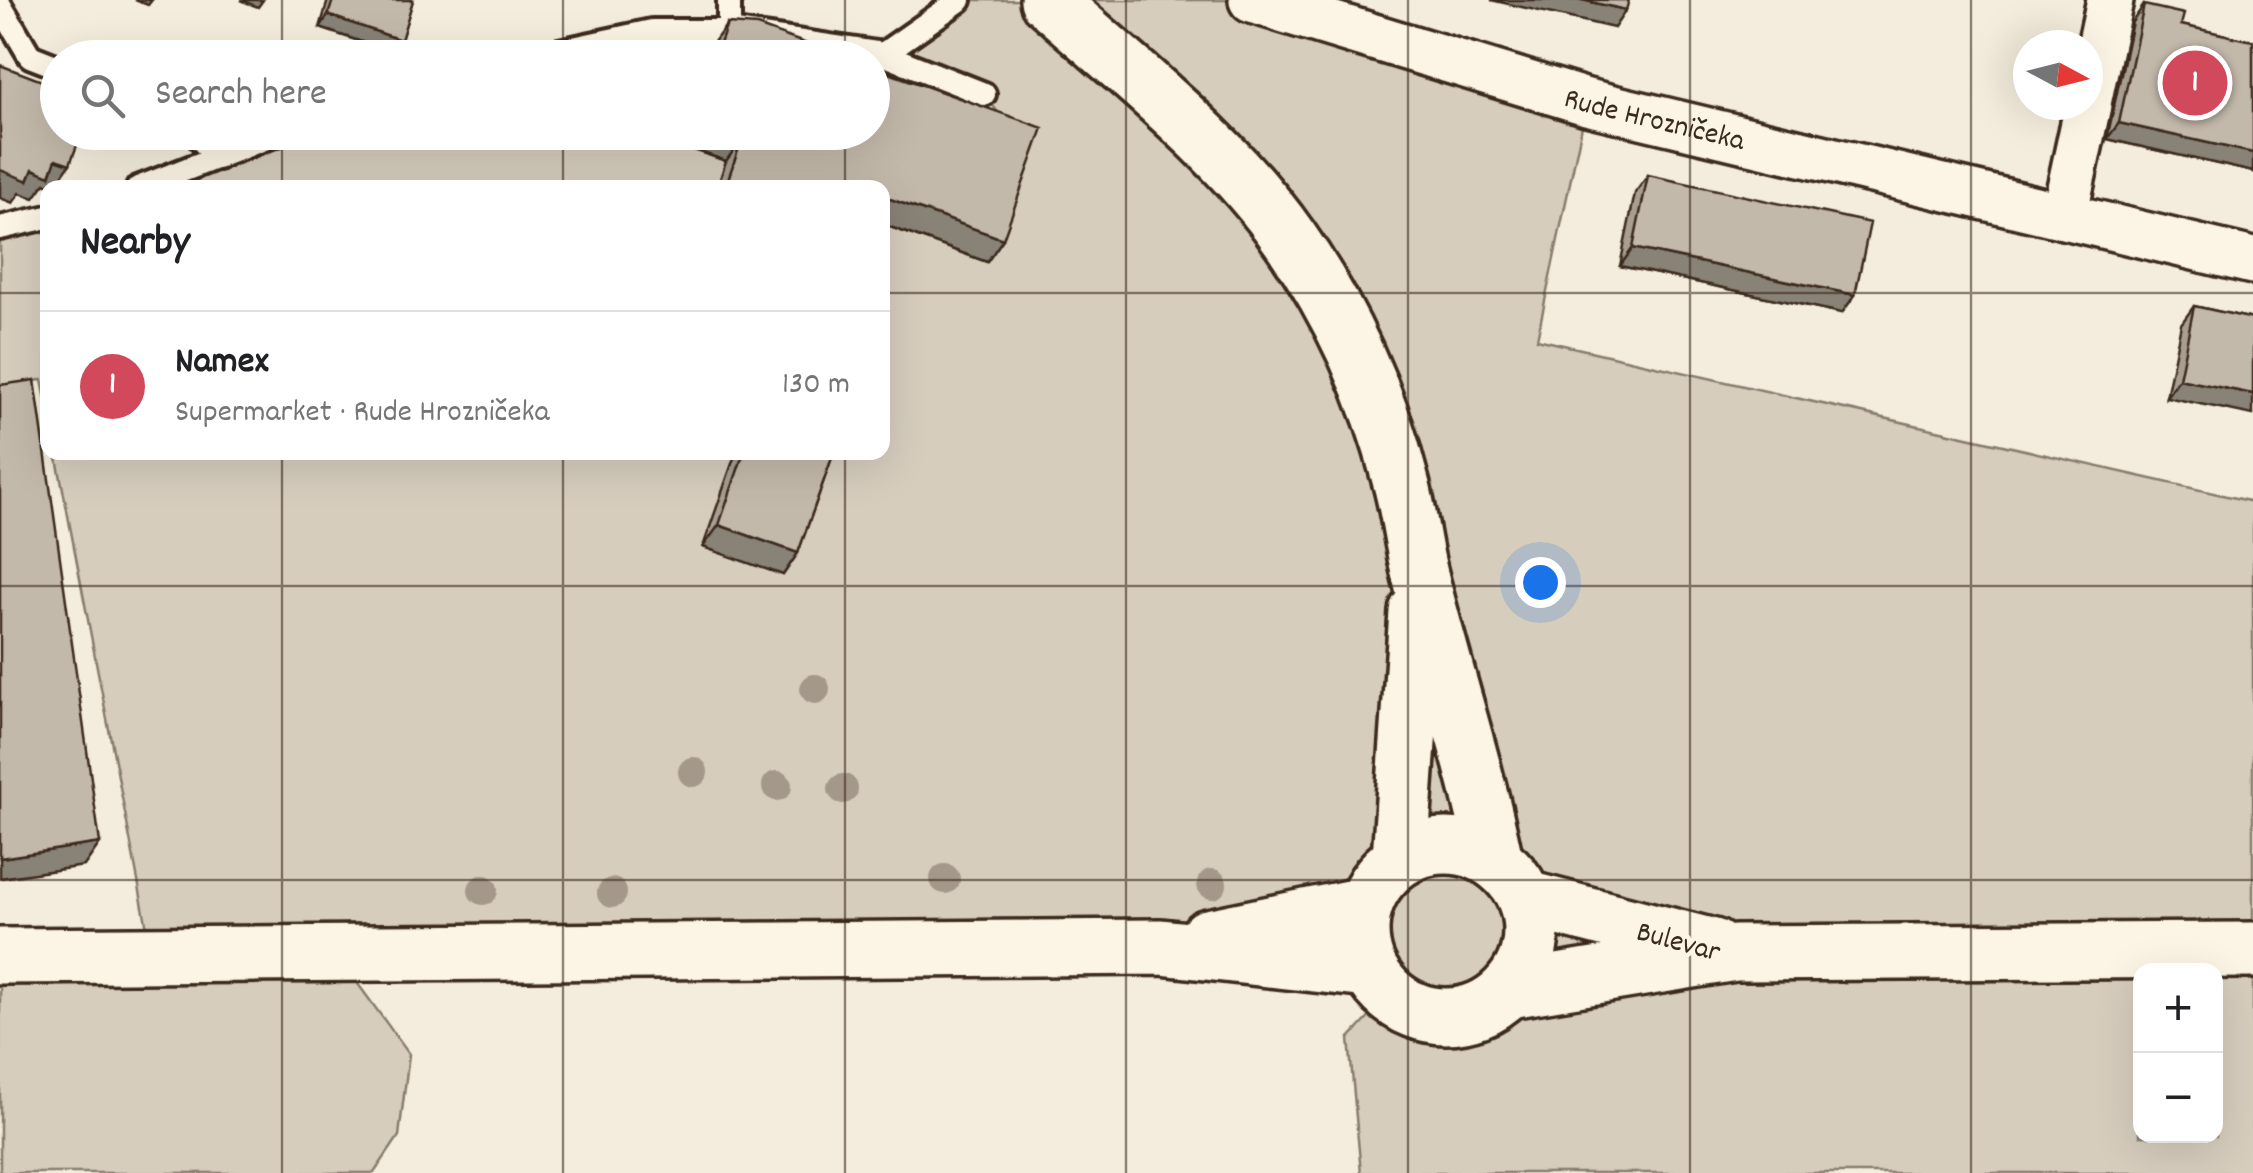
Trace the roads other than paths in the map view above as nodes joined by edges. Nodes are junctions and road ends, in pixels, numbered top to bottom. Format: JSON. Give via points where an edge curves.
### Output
{"nodes":[{"id":1,"x":730,"y":0,"type":"edge"},
{"id":2,"x":960,"y":0,"type":"edge"},
{"id":3,"x":1048,"y":0,"type":"edge"},
{"id":4,"x":1252,"y":0,"type":"edge"},
{"id":5,"x":2110,"y":0,"type":"edge"},
{"id":6,"x":0,"y":5,"type":"edge"},
{"id":7,"x":729,"y":31,"type":"junction"},
{"id":8,"x":2103,"y":33,"type":"edge"},
{"id":9,"x":610,"y":40,"type":"edge"},
{"id":10,"x":789,"y":40,"type":"edge"},
{"id":11,"x":890,"y":49,"type":"edge"},
{"id":12,"x":890,"y":57,"type":"edge"},
{"id":13,"x":40,"y":60,"type":"edge"},
{"id":14,"x":984,"y":94,"type":"dead end"},
{"id":15,"x":2085,"y":120,"type":"edge"},
{"id":16,"x":211,"y":150,"type":"edge"},
{"id":17,"x":238,"y":150,"type":"edge"},
{"id":18,"x":218,"y":158,"type":"junction"},
{"id":19,"x":159,"y":180,"type":"edge"},
{"id":20,"x":2064,"y":216,"type":"junction"},
{"id":21,"x":40,"y":218,"type":"edge"},
{"id":22,"x":0,"y":228,"type":"edge"},
{"id":23,"x":2253,"y":261,"type":"edge"},
{"id":24,"x":1420,"y":574,"type":"junction"},
{"id":25,"x":1400,"y":858,"type":"junction"},
{"id":26,"x":1510,"y":880,"type":"junction"},
{"id":27,"x":1364,"y":905,"type":"junction"},
{"id":28,"x":1161,"y":947,"type":"junction"},
{"id":29,"x":2253,"y":950,"type":"edge"},
{"id":30,"x":1735,"y":953,"type":"junction"},
{"id":31,"x":0,"y":956,"type":"edge"},
{"id":32,"x":1369,"y":970,"type":"junction"},
{"id":33,"x":1509,"y":990,"type":"junction"}],
"edges":[{"from":1,"to":7,"type":"lane"},
{"from":2,"to":11,"type":"lane"},
{"from":3,"to":24,"type":"main road","via":[[1199,135],[1291,241],[1372,388]]},
{"from":4,"to":20,"type":"street","name":"Rude Hrozničeka","via":[[1587,102]]},
{"from":5,"to":8,"type":"street"},
{"from":6,"to":13,"type":"lane","via":[[30,56]]},
{"from":7,"to":9,"type":"lane","via":[[652,31]]},
{"from":7,"to":10,"type":"lane"},
{"from":12,"to":14,"type":"lane"},
{"from":15,"to":20,"type":"street"},
{"from":16,"to":18,"type":"lane"},
{"from":17,"to":18,"type":"lane"},
{"from":18,"to":19,"type":"lane"},
{"from":20,"to":23,"type":"street","name":"Rude Hrozničeka"},
{"from":21,"to":22,"type":"lane"},
{"from":24,"to":25,"type":"main road"},
{"from":24,"to":26,"type":"main road"},
{"from":25,"to":26,"type":"main road","via":[[1431,846],[1465,847]]},
{"from":25,"to":27,"type":"main road"},
{"from":26,"to":30,"type":"main road","name":"Bulevar"},
{"from":26,"to":33,"type":"main road","via":[[1532,931],[1526,962]]},
{"from":27,"to":28,"type":"main road"},
{"from":27,"to":32,"type":"main road","via":[[1360,938]]},
{"from":28,"to":31,"type":"main road"},
{"from":28,"to":32,"type":"main road"},
{"from":29,"to":30,"type":"main road"},
{"from":30,"to":33,"type":"main road","name":"Bulevar"},
{"from":32,"to":33,"type":"main road","via":[[1389,996],[1418,1013],[1451,1018],[1483,1009]]}]}
